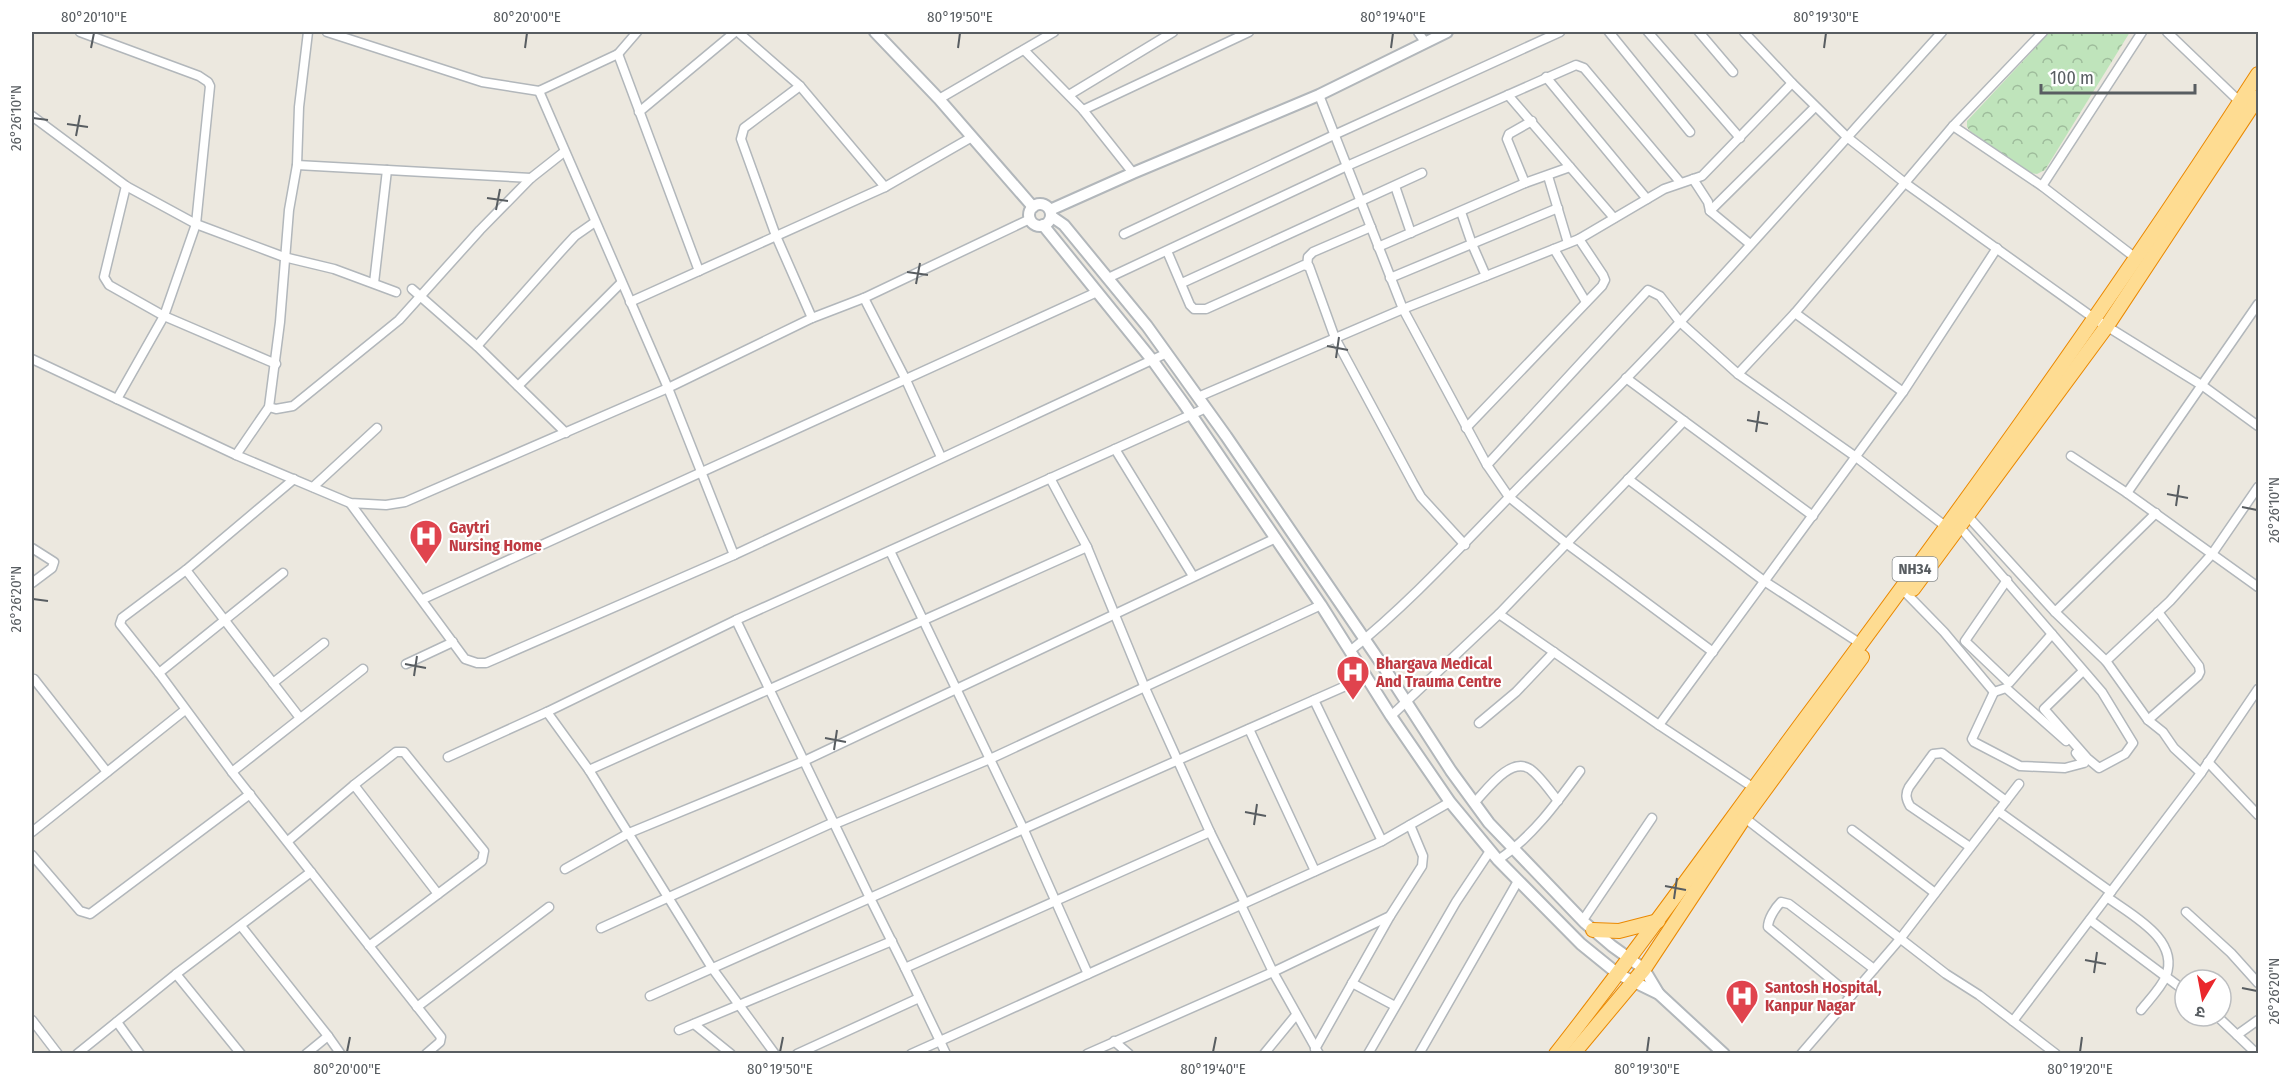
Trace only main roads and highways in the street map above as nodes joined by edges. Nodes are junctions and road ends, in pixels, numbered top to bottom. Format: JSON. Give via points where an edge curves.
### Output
{"nodes":[{"id":1,"x":2259,"y":74,"type":"edge"},
{"id":2,"x":2259,"y":98,"type":"edge"},
{"id":3,"x":2101,"y":322,"type":"junction"},
{"id":4,"x":1905,"y":591,"type":"junction"},
{"id":5,"x":1740,"y":815,"type":"junction"},
{"id":6,"x":1658,"y":921,"type":"junction"},
{"id":7,"x":1588,"y":925,"type":"road end"},
{"id":8,"x":1556,"y":1053,"type":"edge"},
{"id":9,"x":1573,"y":1053,"type":"edge"}],
"edges":[{"from":1,"to":3,"type":"highway","number":"NH34","via":[[2137,259]]},
{"from":2,"to":3,"type":"highway","number":"NH34"},
{"from":3,"to":4,"type":"highway","number":"NH34"},
{"from":4,"to":5,"type":"highway","number":"NH34"},
{"from":4,"to":5,"type":"highway","number":"NH34","via":[[1754,788]]},
{"from":5,"to":6,"type":"highway","number":"NH34"},
{"from":5,"to":9,"type":"highway","number":"NH34","via":[[1644,969]]},
{"from":6,"to":7,"type":"highway","via":[[1619,931]]},
{"from":6,"to":8,"type":"highway","number":"NH34"}]}
